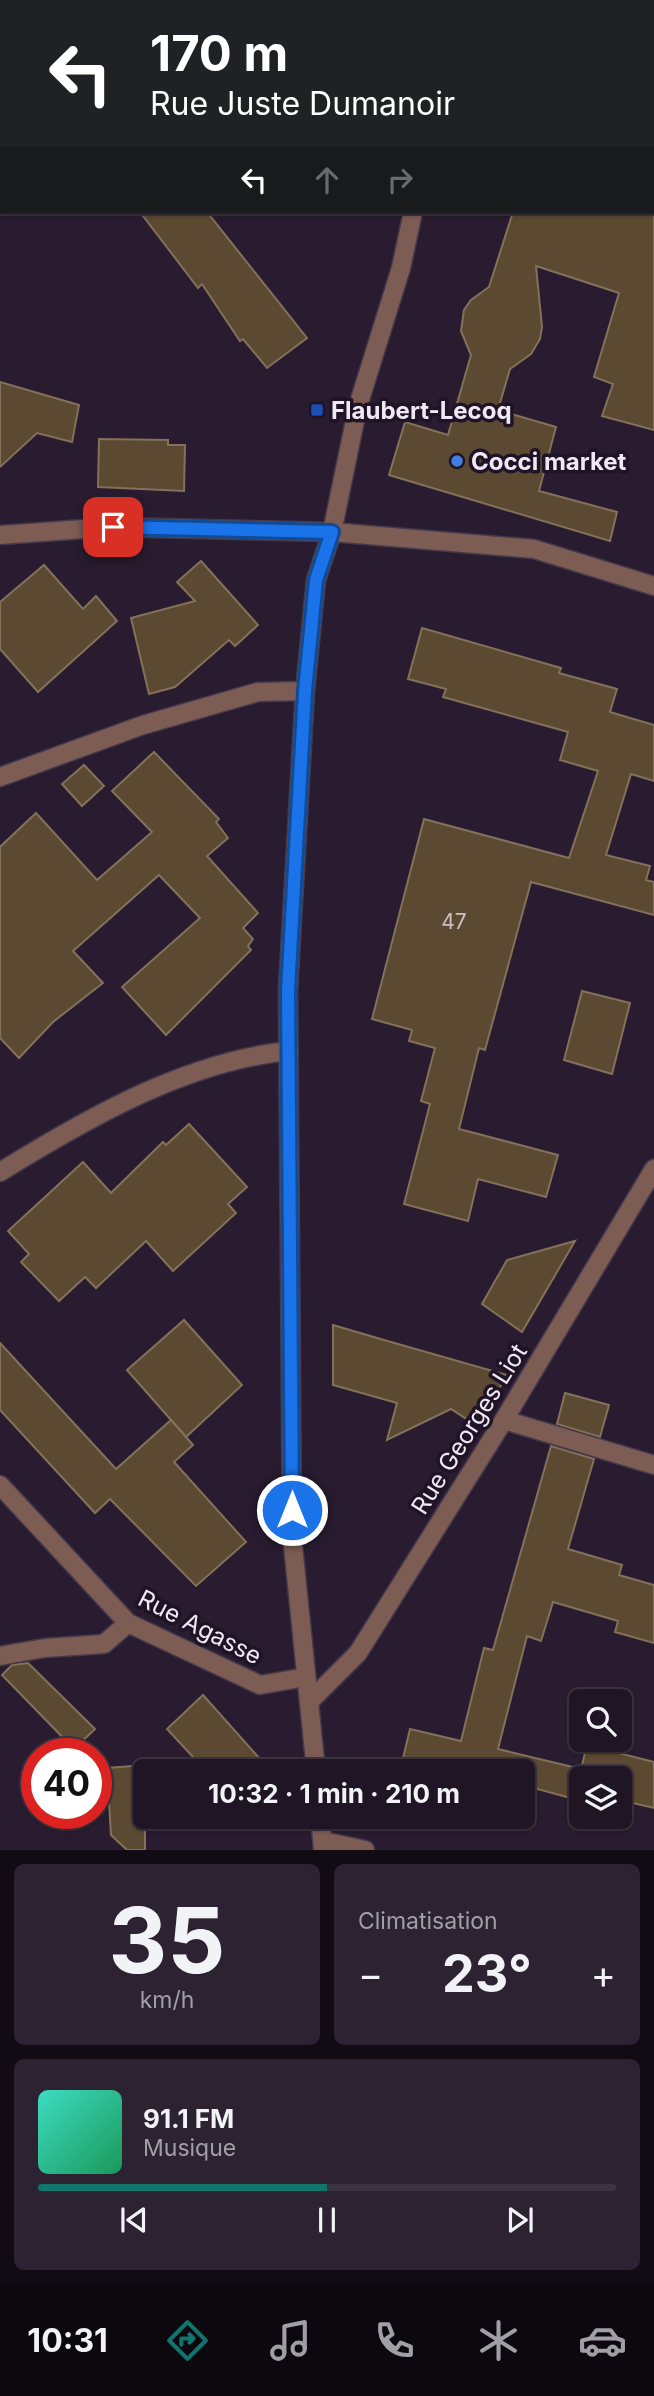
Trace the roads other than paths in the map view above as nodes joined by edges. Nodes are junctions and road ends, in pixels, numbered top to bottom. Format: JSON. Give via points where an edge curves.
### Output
{"nodes":[{"id":1,"x":413,"y":214,"type":"edge"},
{"id":2,"x":332,"y":532,"type":"junction"},
{"id":3,"x":0,"y":535,"type":"edge"},
{"id":4,"x":654,"y":586,"type":"edge"},
{"id":5,"x":305,"y":691,"type":"junction"},
{"id":6,"x":0,"y":778,"type":"edge"},
{"id":7,"x":289,"y":1051,"type":"junction"},
{"id":8,"x":654,"y":1169,"type":"edge"},
{"id":9,"x":0,"y":1172,"type":"edge"},
{"id":10,"x":504,"y":1420,"type":"junction"},
{"id":11,"x":654,"y":1465,"type":"edge"},
{"id":12,"x":0,"y":1485,"type":"edge"},
{"id":13,"x":128,"y":1623,"type":"junction"},
{"id":14,"x":0,"y":1656,"type":"edge"},
{"id":15,"x":306,"y":1677,"type":"junction"},
{"id":16,"x":309,"y":1702,"type":"junction"},
{"id":17,"x":315,"y":1759,"type":"edge"},
{"id":18,"x":323,"y":1846,"type":"edge"},
{"id":19,"x":365,"y":1850,"type":"edge"}],
"edges":[{"from":1,"to":2,"type":"street","via":[[401,268],[358,406]]},
{"from":2,"to":3,"type":"street","via":[[113,527]]},
{"from":2,"to":4,"type":"street","via":[[534,549]]},
{"from":2,"to":5,"type":"street","via":[[316,580]]},
{"from":5,"to":6,"type":"street","via":[[272,690],[233,699],[143,725]]},
{"from":5,"to":7,"type":"street","via":[[288,990]]},
{"from":7,"to":9,"type":"street","via":[[253,1055],[167,1084],[62,1134]]},
{"from":7,"to":15,"type":"street","via":[[292,1536]]},
{"from":8,"to":10,"type":"street","name":"Rue Georges Liot"},
{"from":10,"to":11,"type":"street"},
{"from":10,"to":16,"type":"street","name":"Rue Georges Liot","via":[[358,1653]]},
{"from":12,"to":13,"type":"street","name":"Rue Agasse"},
{"from":13,"to":14,"type":"street","via":[[104,1644]]},
{"from":13,"to":15,"type":"street","name":"Rue Agasse","via":[[260,1685]]},
{"from":15,"to":16,"type":"street"},
{"from":16,"to":17,"type":"street"},
{"from":18,"to":19,"type":"street"}]}
